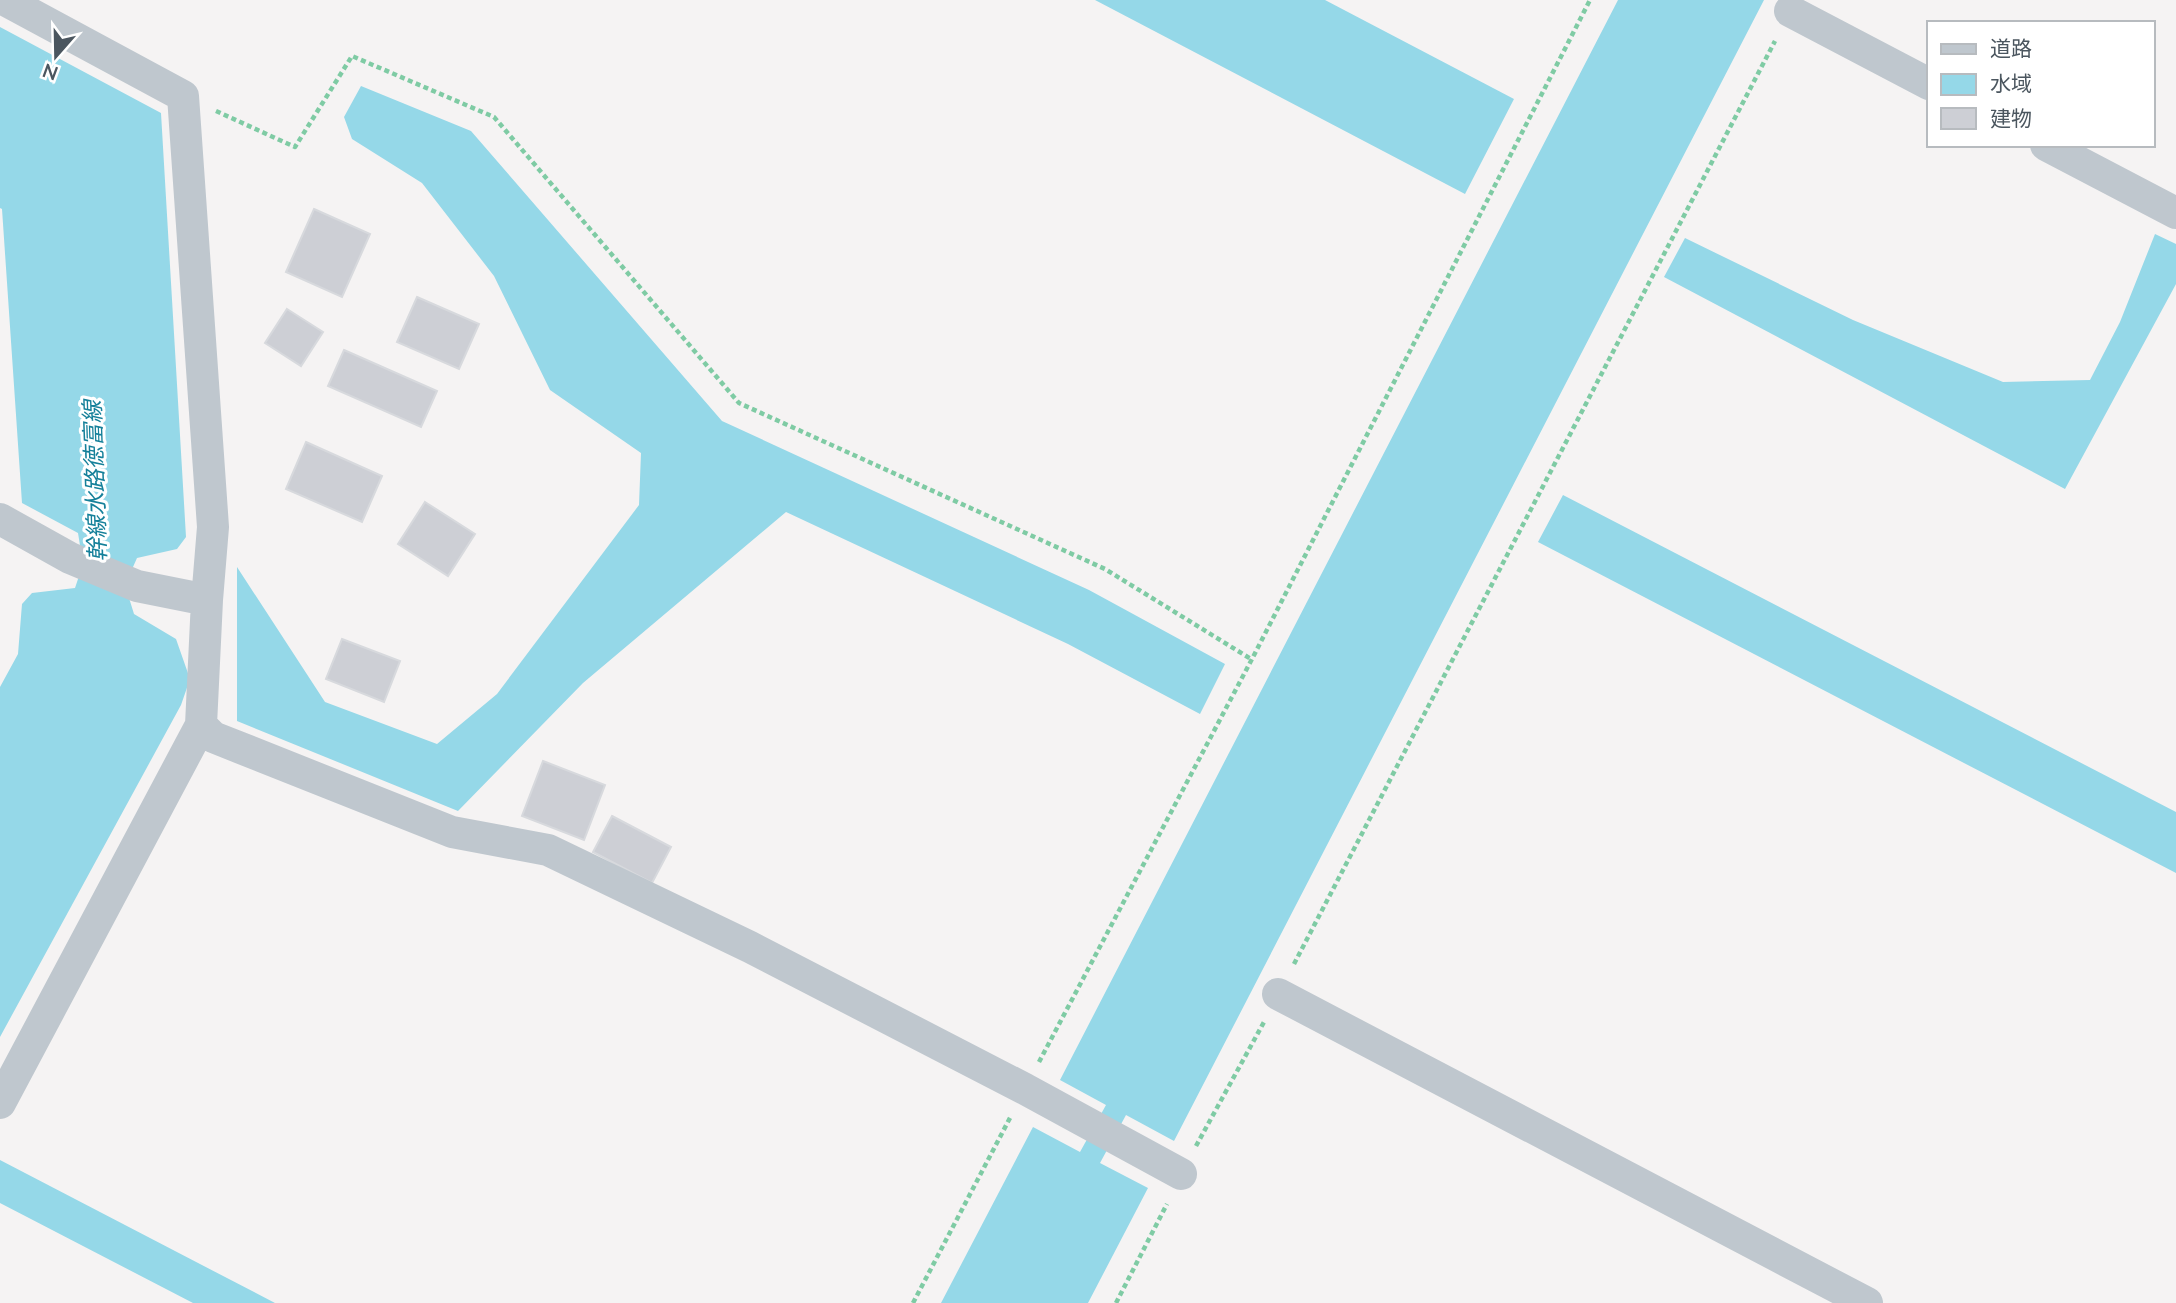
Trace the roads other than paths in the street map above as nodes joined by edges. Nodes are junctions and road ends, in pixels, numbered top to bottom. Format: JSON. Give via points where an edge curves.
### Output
{"nodes":[{"id":1,"x":5,"y":0,"type":"edge"},
{"id":2,"x":1790,"y":12,"type":"road end"},
{"id":3,"x":1927,"y":83,"type":"edge"},
{"id":4,"x":2050,"y":147,"type":"edge"},
{"id":5,"x":2176,"y":213,"type":"edge"},
{"id":6,"x":0,"y":519,"type":"edge"},
{"id":7,"x":207,"y":600,"type":"junction"},
{"id":8,"x":201,"y":725,"type":"junction"},
{"id":9,"x":1278,"y":994,"type":"road end"},
{"id":10,"x":0,"y":1103,"type":"edge"},
{"id":11,"x":1181,"y":1174,"type":"road end"},
{"id":12,"x":1867,"y":1303,"type":"edge"}],
"edges":[{"from":1,"to":7,"type":"street","via":[[183,96],[213,527]]},
{"from":2,"to":3,"type":"street"},
{"from":4,"to":5,"type":"street"},
{"from":6,"to":7,"type":"street","via":[[70,558],[137,586]]},
{"from":7,"to":8,"type":"street"},
{"from":8,"to":10,"type":"street"},
{"from":8,"to":11,"type":"street","via":[[214,737],[452,832],[548,850],[750,947]]},
{"from":9,"to":12,"type":"street"}]}
